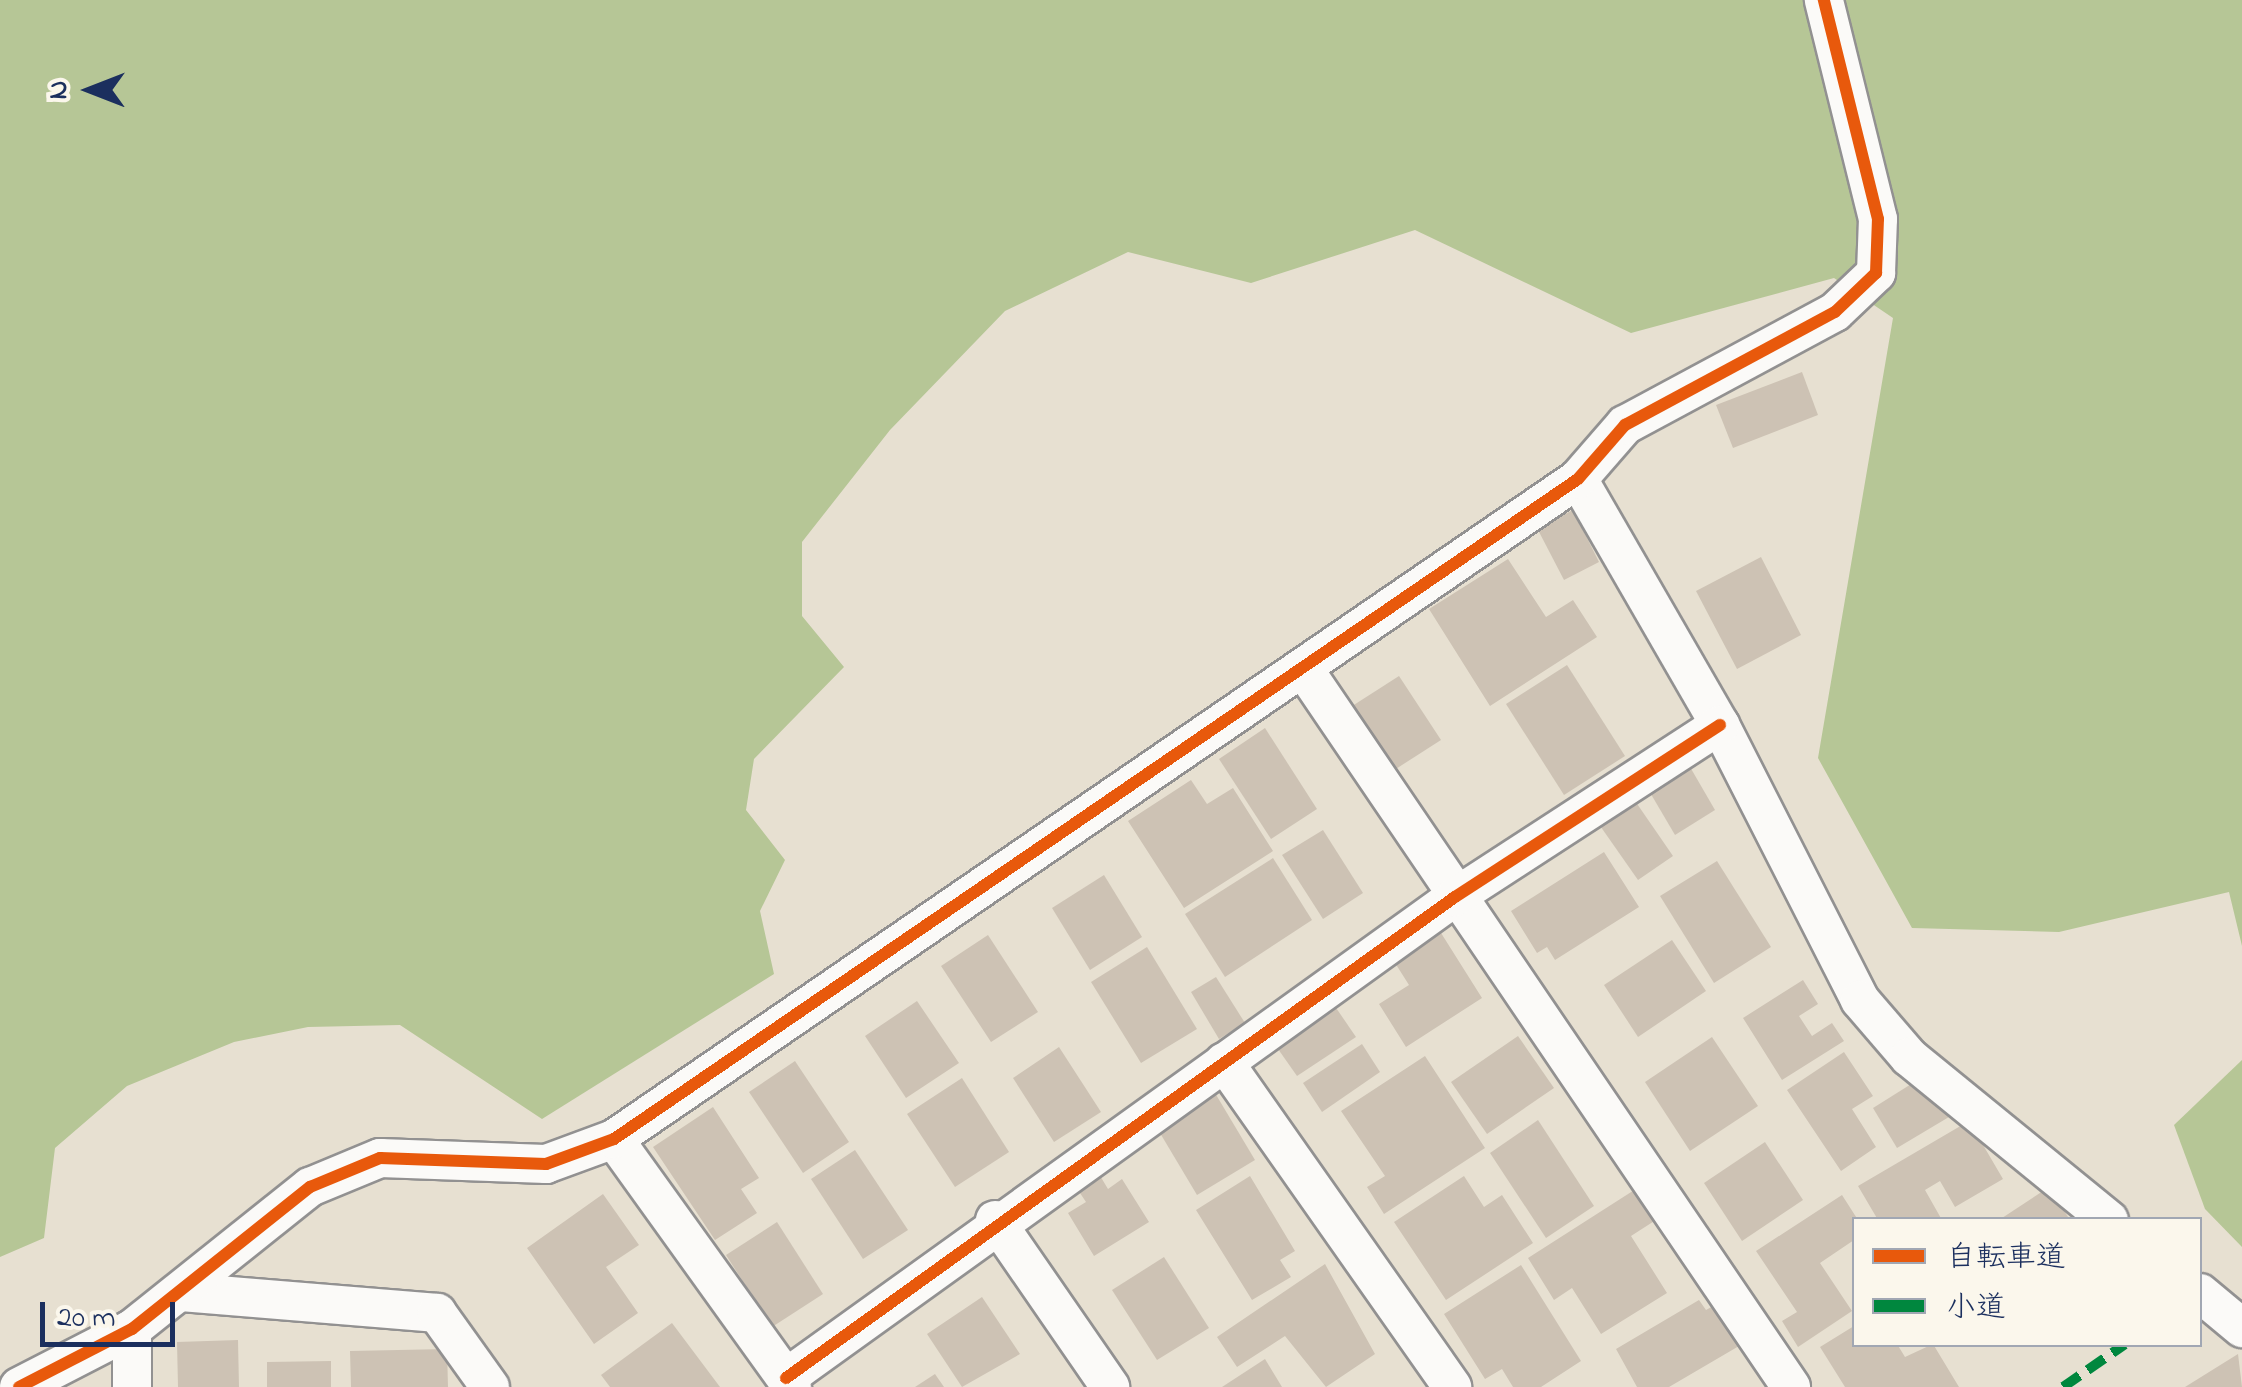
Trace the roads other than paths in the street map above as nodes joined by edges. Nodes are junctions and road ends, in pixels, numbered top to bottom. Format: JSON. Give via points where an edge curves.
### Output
{"nodes":[{"id":1,"x":1824,"y":0,"type":"edge"},
{"id":2,"x":1578,"y":479,"type":"junction"},
{"id":3,"x":1304,"y":668,"type":"junction"},
{"id":4,"x":1720,"y":725,"type":"junction"},
{"id":5,"x":1456,"y":896,"type":"junction"},
{"id":6,"x":1224,"y":1062,"type":"junction"},
{"id":7,"x":614,"y":1139,"type":"junction"},
{"id":8,"x":2105,"y":1217,"type":"edge"},
{"id":9,"x":995,"y":1220,"type":"junction"},
{"id":10,"x":182,"y":1292,"type":"junction"},
{"id":11,"x":2202,"y":1296,"type":"edge"},
{"id":12,"x":2242,"y":1328,"type":"edge"},
{"id":13,"x":132,"y":1330,"type":"junction"},
{"id":14,"x":789,"y":1383,"type":"edge"},
{"id":15,"x":19,"y":1387,"type":"edge"},
{"id":16,"x":132,"y":1387,"type":"edge"},
{"id":17,"x":490,"y":1387,"type":"edge"},
{"id":18,"x":1110,"y":1387,"type":"edge"},
{"id":19,"x":1452,"y":1387,"type":"edge"},
{"id":20,"x":1791,"y":1387,"type":"edge"}],
"edges":[{"from":1,"to":2,"type":"street","via":[[1862,131],[1878,219],[1876,273],[1835,312],[1625,425]]},
{"from":2,"to":3,"type":"street"},
{"from":2,"to":4,"type":"street"},
{"from":3,"to":5,"type":"street"},
{"from":3,"to":7,"type":"street"},
{"from":4,"to":5,"type":"street"},
{"from":4,"to":8,"type":"street","via":[[1860,1000],[1909,1056]]},
{"from":5,"to":6,"type":"street"},
{"from":5,"to":20,"type":"street"},
{"from":6,"to":9,"type":"street"},
{"from":6,"to":19,"type":"street"},
{"from":7,"to":10,"type":"street","via":[[546,1164],[380,1158],[310,1188]]},
{"from":7,"to":14,"type":"street"},
{"from":9,"to":14,"type":"street"},
{"from":9,"to":18,"type":"street"},
{"from":10,"to":13,"type":"street"},
{"from":10,"to":17,"type":"street","via":[[437,1313]]},
{"from":11,"to":12,"type":"street"},
{"from":13,"to":15,"type":"street"},
{"from":13,"to":16,"type":"street"}]}
